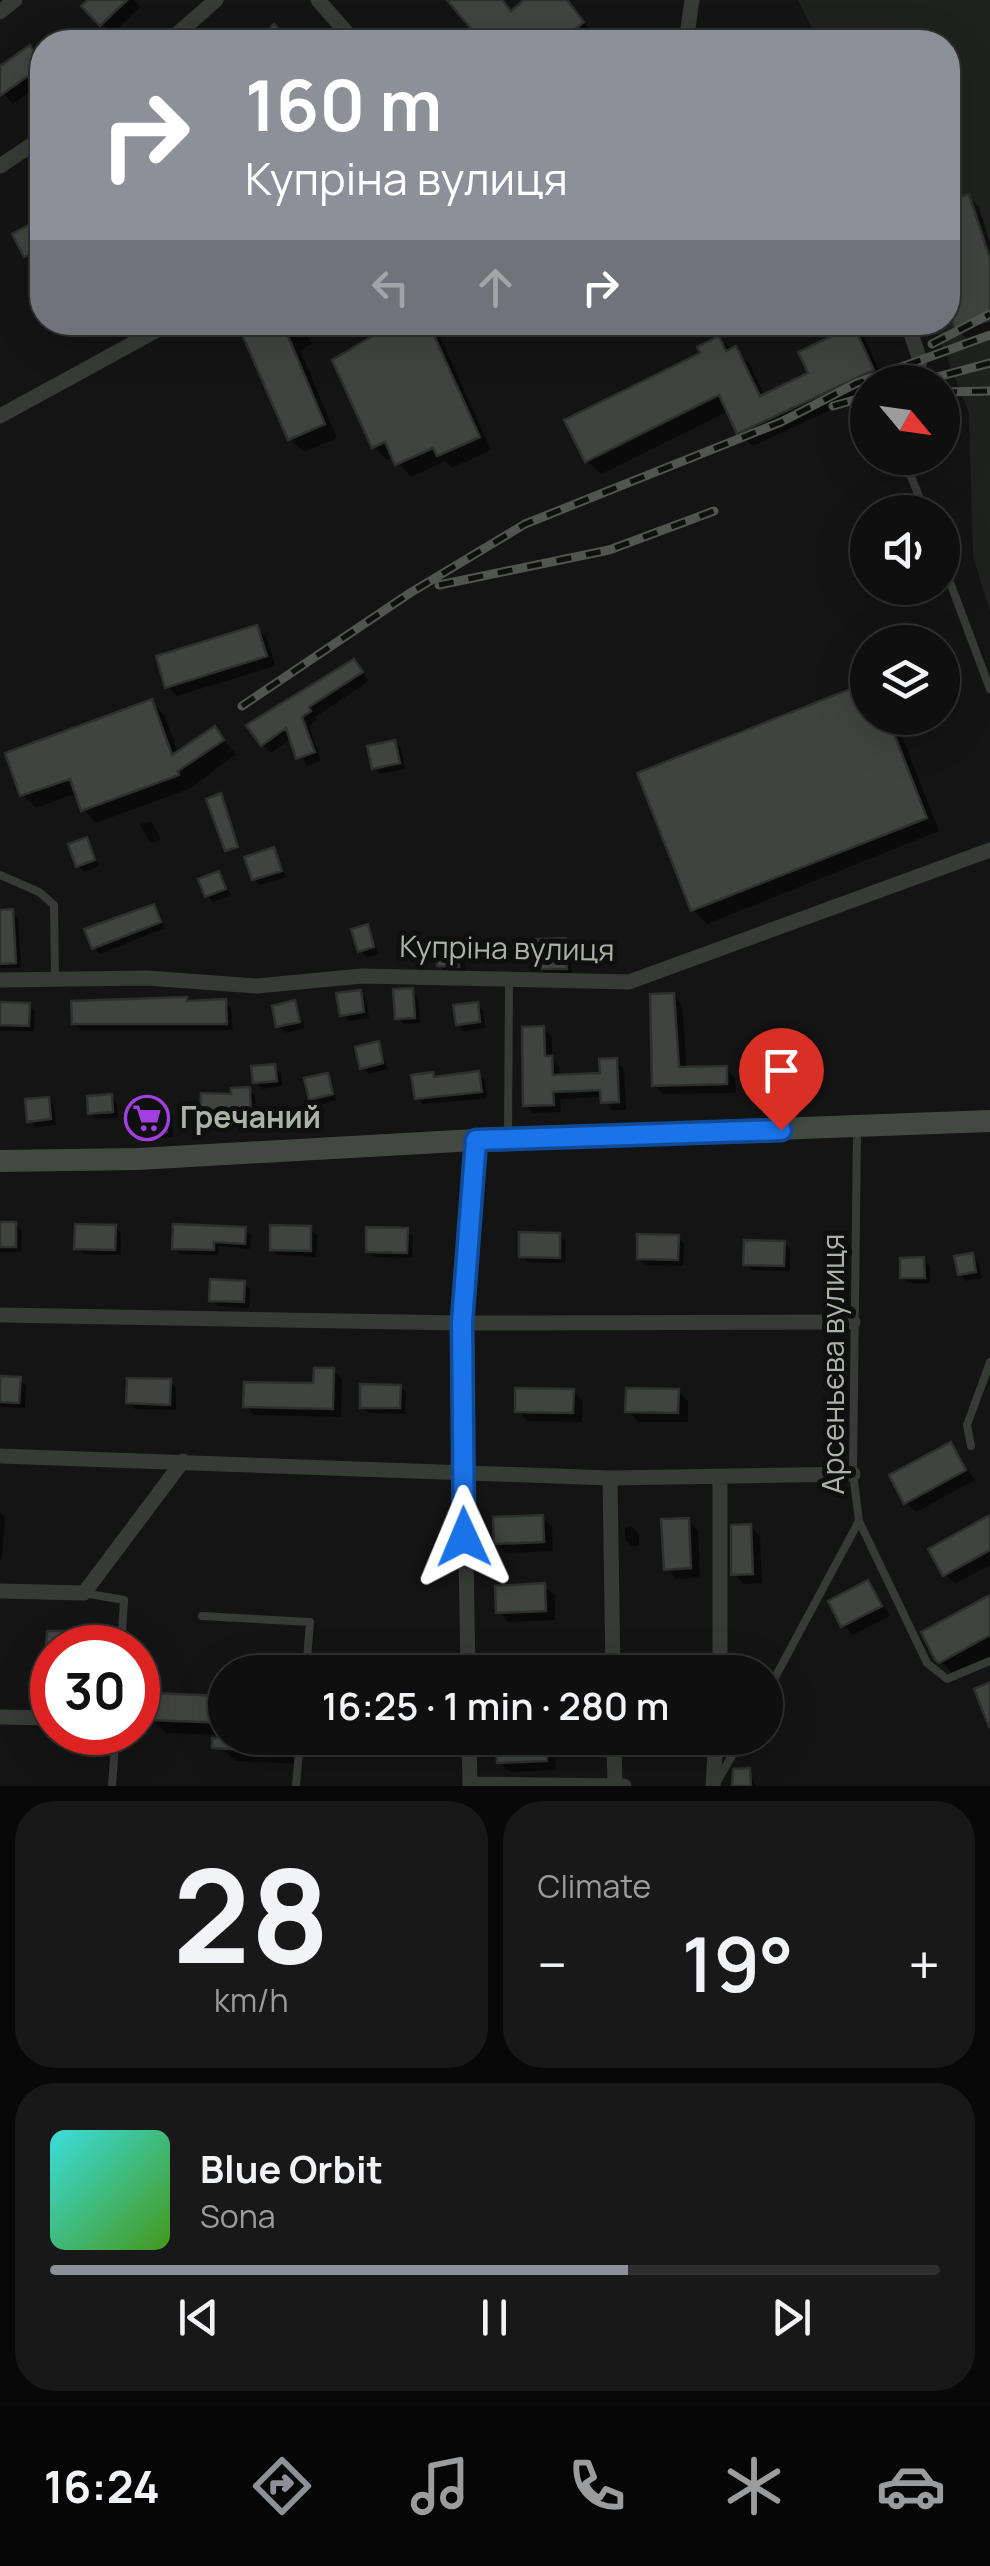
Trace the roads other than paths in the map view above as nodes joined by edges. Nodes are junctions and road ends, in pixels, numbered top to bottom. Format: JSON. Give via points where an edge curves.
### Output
{"nodes":[{"id":1,"x":14,"y":0,"type":"edge"},
{"id":2,"x":216,"y":0,"type":"edge"},
{"id":3,"x":318,"y":0,"type":"edge"},
{"id":4,"x":692,"y":0,"type":"edge"},
{"id":5,"x":0,"y":12,"type":"edge"},
{"id":6,"x":182,"y":30,"type":"edge"},
{"id":7,"x":344,"y":30,"type":"edge"},
{"id":8,"x":687,"y":30,"type":"edge"},
{"id":9,"x":30,"y":146,"type":"edge"},
{"id":10,"x":0,"y":166,"type":"edge"},
{"id":11,"x":148,"y":335,"type":"edge"},
{"id":12,"x":911,"y":335,"type":"edge"},
{"id":13,"x":919,"y":365,"type":"edge"},
{"id":14,"x":0,"y":416,"type":"edge"},
{"id":15,"x":959,"y":605,"type":"edge"},
{"id":16,"x":990,"y":689,"type":"edge"},
{"id":17,"x":990,"y":850,"type":"edge"},
{"id":18,"x":0,"y":875,"type":"edge"},
{"id":19,"x":0,"y":980,"type":"edge"},
{"id":20,"x":55,"y":980,"type":"junction"},
{"id":21,"x":509,"y":981,"type":"junction"},
{"id":22,"x":990,"y":1121,"type":"edge"},
{"id":23,"x":857,"y":1127,"type":"junction"},
{"id":24,"x":508,"y":1139,"type":"junction"},
{"id":25,"x":476,"y":1140,"type":"junction"},
{"id":26,"x":0,"y":1161,"type":"edge"},
{"id":27,"x":0,"y":1314,"type":"edge"},
{"id":28,"x":462,"y":1322,"type":"junction"},
{"id":29,"x":854,"y":1322,"type":"junction"},
{"id":30,"x":990,"y":1362,"type":"edge"},
{"id":31,"x":971,"y":1446,"type":"dead end"},
{"id":32,"x":0,"y":1456,"type":"edge"},
{"id":33,"x":183,"y":1461,"type":"junction"},
{"id":34,"x":463,"y":1470,"type":"junction"},
{"id":35,"x":854,"y":1474,"type":"junction"},
{"id":36,"x":720,"y":1476,"type":"junction"},
{"id":37,"x":610,"y":1478,"type":"junction"},
{"id":38,"x":859,"y":1521,"type":"junction"},
{"id":39,"x":0,"y":1591,"type":"edge"},
{"id":40,"x":84,"y":1593,"type":"junction"},
{"id":41,"x":202,"y":1616,"type":"dead end"},
{"id":42,"x":123,"y":1625,"type":"edge"},
{"id":43,"x":307,"y":1655,"type":"edge"},
{"id":44,"x":468,"y":1655,"type":"edge"},
{"id":45,"x":613,"y":1655,"type":"edge"},
{"id":46,"x":720,"y":1655,"type":"edge"},
{"id":47,"x":990,"y":1661,"type":"edge"},
{"id":48,"x":783,"y":1662,"type":"edge"},
{"id":49,"x":0,"y":1717,"type":"edge"},
{"id":50,"x":30,"y":1718,"type":"edge"},
{"id":51,"x":114,"y":1755,"type":"edge"},
{"id":52,"x":299,"y":1755,"type":"edge"},
{"id":53,"x":469,"y":1755,"type":"edge"},
{"id":54,"x":614,"y":1755,"type":"edge"},
{"id":55,"x":715,"y":1755,"type":"edge"},
{"id":56,"x":732,"y":1755,"type":"edge"},
{"id":57,"x":112,"y":1786,"type":"edge"},
{"id":58,"x":296,"y":1786,"type":"edge"},
{"id":59,"x":615,"y":1786,"type":"edge"},
{"id":60,"x":624,"y":1786,"type":"edge"},
{"id":61,"x":714,"y":1786,"type":"edge"}],
"edges":[{"from":1,"to":5,"type":"street"},
{"from":2,"to":6,"type":"street"},
{"from":3,"to":7,"type":"street"},
{"from":4,"to":8,"type":"street"},
{"from":9,"to":10,"type":"street"},
{"from":11,"to":14,"type":"street"},
{"from":12,"to":13,"type":"street"},
{"from":15,"to":16,"type":"lane"},
{"from":17,"to":21,"type":"street","name":"Купріна вулиця","via":[[630,982]]},
{"from":18,"to":20,"type":"lane","via":[[54,905]]},
{"from":19,"to":20,"type":"street","name":"Купріна вулиця"},
{"from":20,"to":21,"type":"street","name":"Купріна вулиця","via":[[257,986],[362,976]]},
{"from":21,"to":24,"type":"lane"},
{"from":22,"to":23,"type":"main road"},
{"from":23,"to":24,"type":"main road"},
{"from":23,"to":29,"type":"lane","name":"Арсеньєва вулиця"},
{"from":24,"to":25,"type":"main road"},
{"from":25,"to":26,"type":"main road"},
{"from":25,"to":28,"type":"street"},
{"from":27,"to":28,"type":"street"},
{"from":28,"to":29,"type":"street"},
{"from":28,"to":34,"type":"street"},
{"from":29,"to":35,"type":"lane","name":"Арсеньєва вулиця"},
{"from":30,"to":31,"type":"lane","via":[[966,1426]]},
{"from":32,"to":33,"type":"street"},
{"from":33,"to":34,"type":"street"},
{"from":33,"to":40,"type":"street"},
{"from":34,"to":37,"type":"street"},
{"from":34,"to":44,"type":"street"},
{"from":35,"to":36,"type":"street"},
{"from":35,"to":38,"type":"lane","name":"Арсеньєва вулиця"},
{"from":36,"to":37,"type":"street"},
{"from":36,"to":46,"type":"street"},
{"from":37,"to":45,"type":"street"},
{"from":38,"to":47,"type":"lane","via":[[927,1663],[947,1679]]},
{"from":38,"to":48,"type":"lane","name":"Арсеньєва вулиця"},
{"from":39,"to":40,"type":"street"},
{"from":40,"to":42,"type":"lane","via":[[124,1600]]},
{"from":41,"to":43,"type":"lane","via":[[310,1622]]},
{"from":49,"to":50,"type":"street"},
{"from":51,"to":57,"type":"lane"},
{"from":52,"to":58,"type":"lane"},
{"from":53,"to":59,"type":"street","via":[[470,1784]]},
{"from":54,"to":59,"type":"street"},
{"from":55,"to":61,"type":"street"},
{"from":56,"to":61,"type":"lane"},
{"from":59,"to":60,"type":"street"}]}
